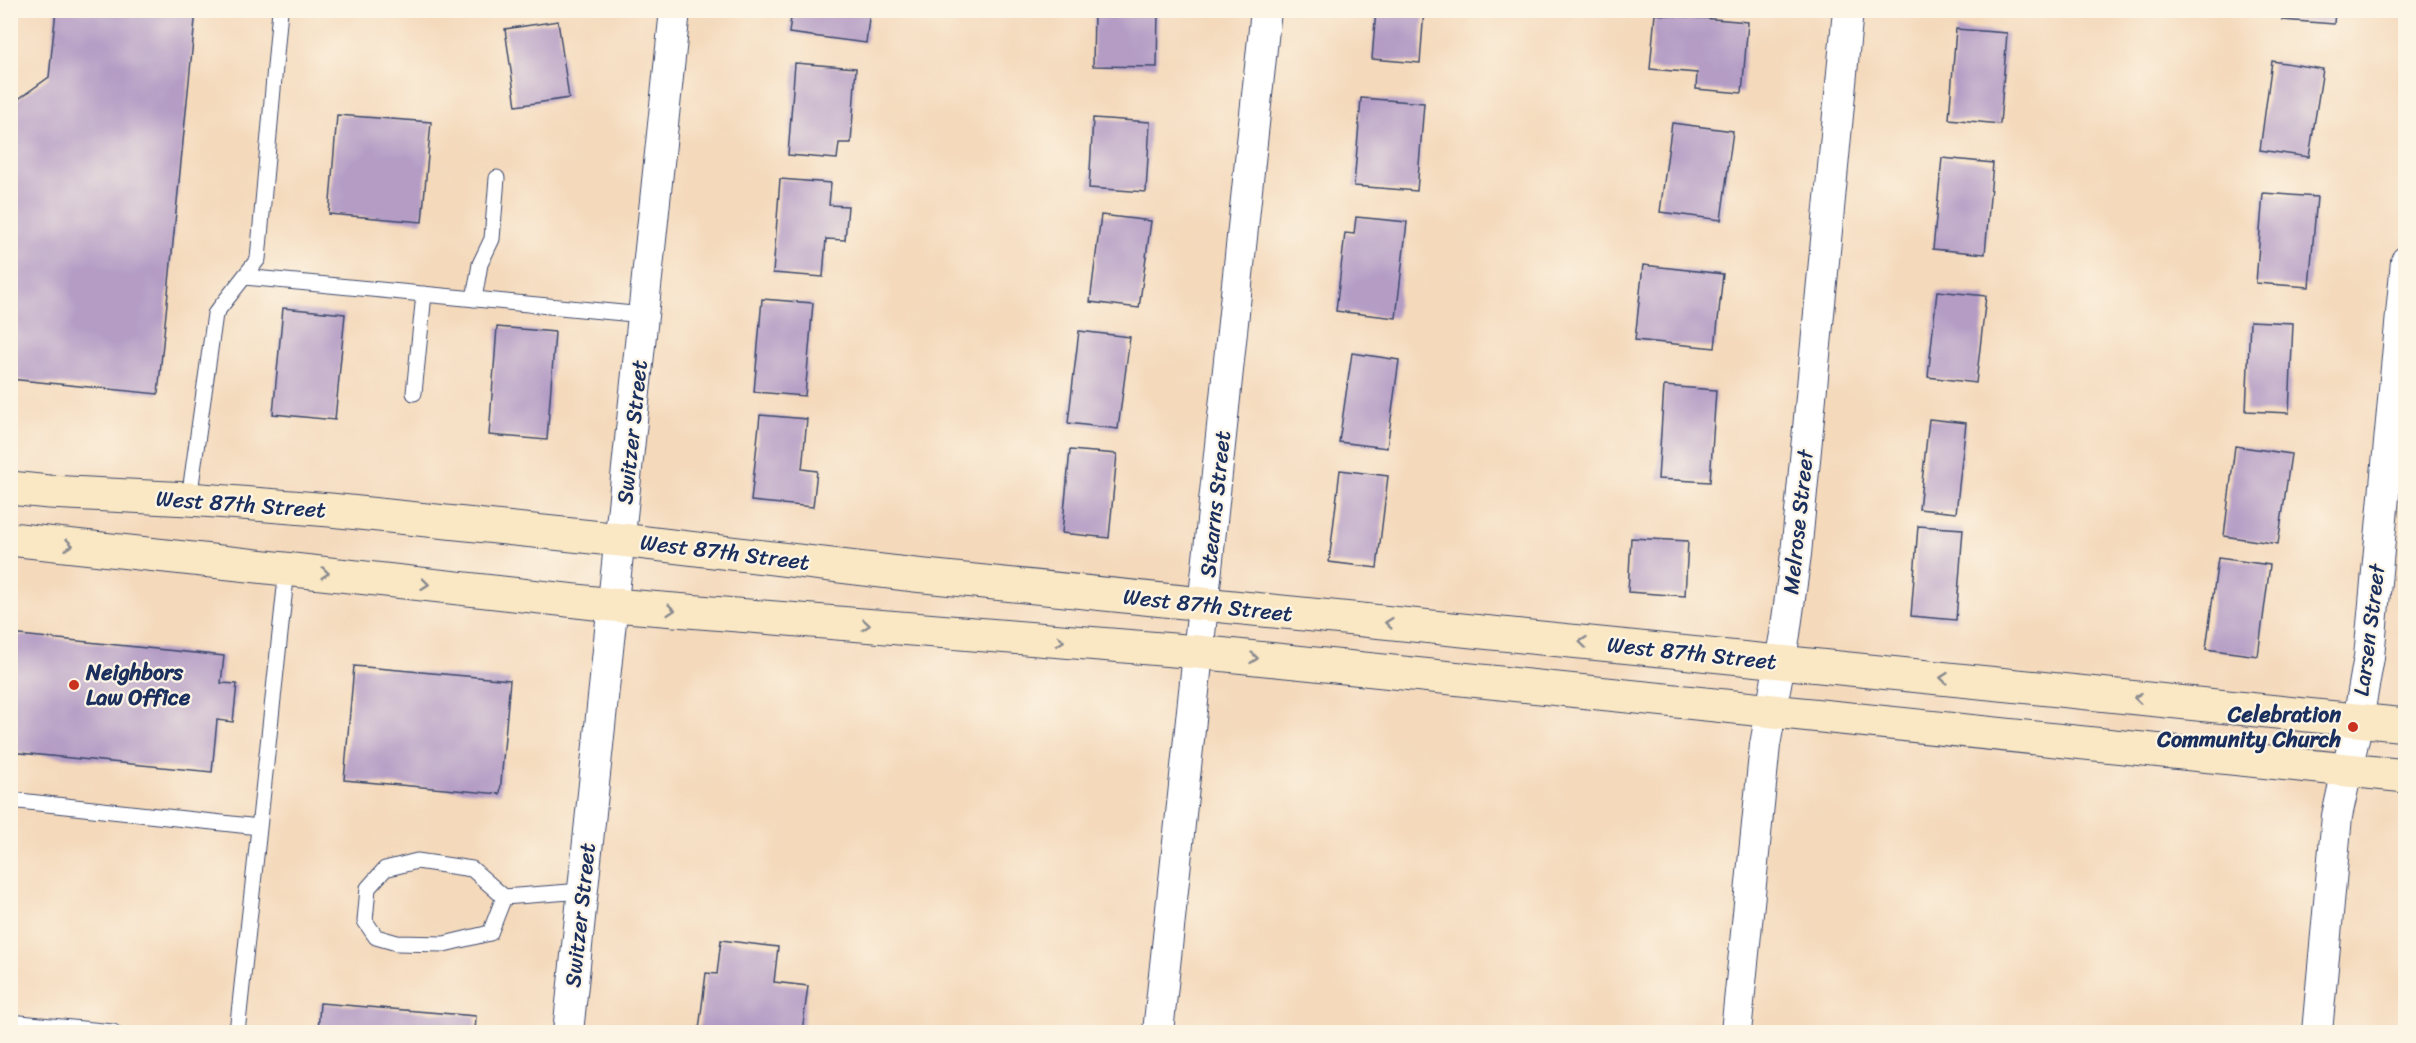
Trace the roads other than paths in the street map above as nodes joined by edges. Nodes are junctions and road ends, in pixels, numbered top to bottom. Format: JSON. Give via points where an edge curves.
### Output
{"nodes":[{"id":1,"x":280,"y":10,"type":"edge"},
{"id":2,"x":675,"y":10,"type":"edge"},
{"id":3,"x":1266,"y":10,"type":"edge"},
{"id":4,"x":1848,"y":10,"type":"edge"},
{"id":5,"x":497,"y":178,"type":"dead end"},
{"id":6,"x":2406,"y":261,"type":"edge"},
{"id":7,"x":244,"y":277,"type":"junction"},
{"id":8,"x":424,"y":294,"type":"junction"},
{"id":9,"x":474,"y":298,"type":"junction"},
{"id":10,"x":644,"y":315,"type":"junction"},
{"id":11,"x":414,"y":393,"type":"dead end"},
{"id":12,"x":10,"y":488,"type":"edge"},
{"id":13,"x":189,"y":499,"type":"junction"},
{"id":14,"x":10,"y":538,"type":"edge"},
{"id":15,"x":621,"y":540,"type":"junction"},
{"id":16,"x":287,"y":569,"type":"junction"},
{"id":17,"x":1205,"y":604,"type":"junction"},
{"id":18,"x":613,"y":605,"type":"junction"},
{"id":19,"x":1197,"y":652,"type":"junction"},
{"id":20,"x":1780,"y":662,"type":"junction"},
{"id":21,"x":1772,"y":712,"type":"junction"},
{"id":22,"x":2358,"y":720,"type":"junction"},
{"id":23,"x":2406,"y":725,"type":"edge"},
{"id":24,"x":2347,"y":769,"type":"junction"},
{"id":25,"x":2406,"y":776,"type":"edge"},
{"id":26,"x":10,"y":801,"type":"edge"},
{"id":27,"x":259,"y":827,"type":"junction"},
{"id":28,"x":583,"y":891,"type":"junction"},
{"id":29,"x":504,"y":897,"type":"junction"},
{"id":30,"x":10,"y":1022,"type":"edge"},
{"id":31,"x":113,"y":1032,"type":"edge"},
{"id":32,"x":237,"y":1032,"type":"edge"},
{"id":33,"x":568,"y":1032,"type":"edge"},
{"id":34,"x":1158,"y":1032,"type":"edge"},
{"id":35,"x":1736,"y":1032,"type":"edge"},
{"id":36,"x":2317,"y":1032,"type":"edge"}],
"edges":[{"from":1,"to":7,"type":"lane","via":[[258,259]]},
{"from":2,"to":10,"type":"street","name":"Switzer Street"},
{"from":3,"to":17,"type":"street","name":"Stearns Street"},
{"from":4,"to":20,"type":"street","name":"Melrose Street","via":[[1796,554]]},
{"from":5,"to":9,"type":"lane","via":[[492,239],[480,264]]},
{"from":6,"to":22,"type":"street","name":"Larsen Street","via":[[2369,657]]},
{"from":7,"to":8,"type":"lane"},
{"from":7,"to":13,"type":"lane","via":[[215,314]]},
{"from":8,"to":9,"type":"lane"},
{"from":8,"to":11,"type":"lane"},
{"from":9,"to":10,"type":"lane"},
{"from":10,"to":15,"type":"street","name":"Switzer Street"},
{"from":12,"to":13,"type":"main road","name":"West 87th Street"},
{"from":13,"to":15,"type":"main road","name":"West 87th Street"},
{"from":14,"to":16,"type":"main road","one_way":true},
{"from":15,"to":17,"type":"main road","name":"West 87th Street"},
{"from":15,"to":18,"type":"street","name":"Switzer Street"},
{"from":16,"to":18,"type":"main road","one_way":true},
{"from":16,"to":27,"type":"lane"},
{"from":17,"to":19,"type":"street","name":"Stearns Street"},
{"from":20,"to":17,"type":"main road","name":"West 87th Street","one_way":true},
{"from":18,"to":19,"type":"main road","one_way":true},
{"from":18,"to":28,"type":"street","name":"Switzer Street"},
{"from":19,"to":21,"type":"main road","one_way":true},
{"from":19,"to":34,"type":"street","name":"Stearns Street"},
{"from":20,"to":21,"type":"street","name":"Melrose Street"},
{"from":22,"to":20,"type":"main road","name":"West 87th Street","one_way":true},
{"from":21,"to":24,"type":"main road"},
{"from":21,"to":35,"type":"street","name":"Melrose Street","via":[[1765,745]]},
{"from":22,"to":23,"type":"main road","name":"West 87th Street"},
{"from":22,"to":24,"type":"street","name":"Larsen Street"},
{"from":24,"to":25,"type":"main road"},
{"from":24,"to":36,"type":"street","name":"Larsen Street","via":[[2337,816]]},
{"from":26,"to":27,"type":"lane"},
{"from":27,"to":32,"type":"lane"},
{"from":28,"to":29,"type":"lane"},
{"from":28,"to":33,"type":"street","name":"Switzer Street"},
{"from":29,"to":29,"type":"lane","via":[[472,869],[417,861],[384,870],[369,888],[365,921],[376,937],[397,943],[444,945],[490,933]]},
{"from":30,"to":31,"type":"lane"}]}
